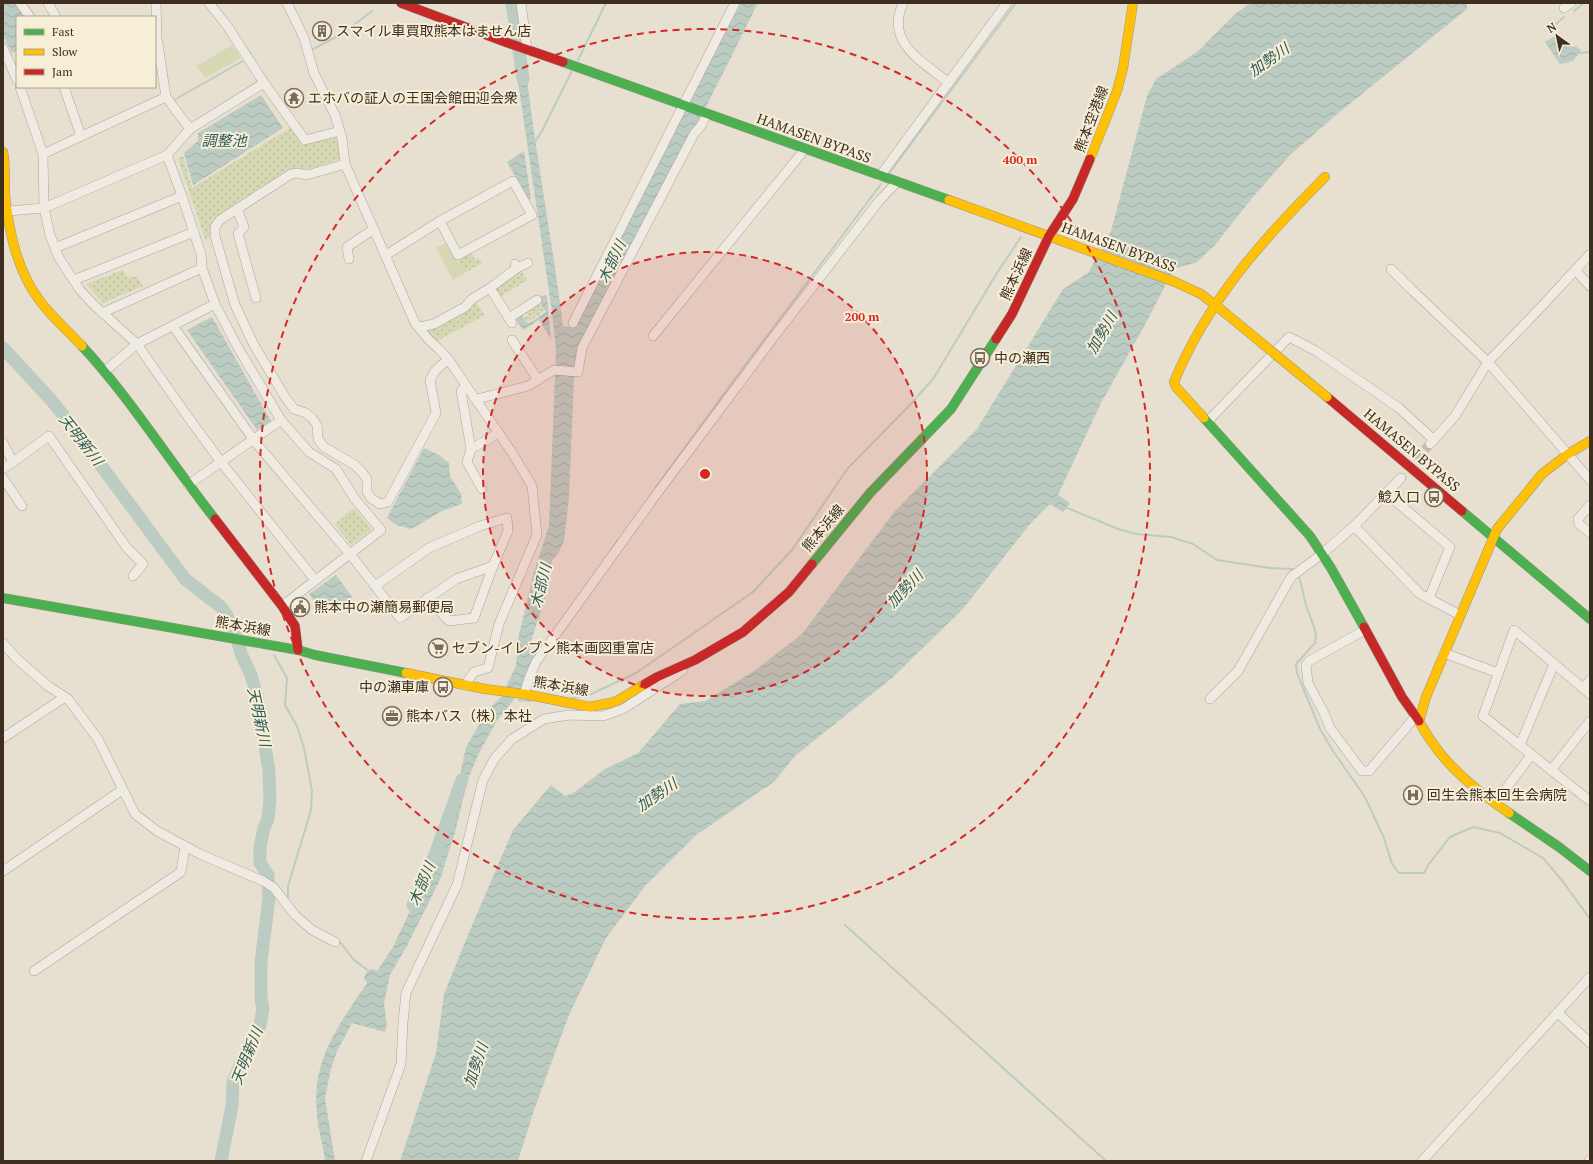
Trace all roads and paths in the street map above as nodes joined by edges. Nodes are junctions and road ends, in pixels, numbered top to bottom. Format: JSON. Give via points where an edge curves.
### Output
{"nodes":[{"id":1,"x":20,"y":3,"type":"edge"},
{"id":2,"x":48,"y":3,"type":"edge"},
{"id":3,"x":156,"y":3,"type":"edge"},
{"id":4,"x":209,"y":3,"type":"edge"},
{"id":5,"x":286,"y":3,"type":"edge"},
{"id":6,"x":401,"y":3,"type":"edge"},
{"id":7,"x":521,"y":3,"type":"edge"},
{"id":8,"x":735,"y":3,"type":"edge"},
{"id":9,"x":903,"y":3,"type":"edge"},
{"id":10,"x":1007,"y":3,"type":"edge"},
{"id":11,"x":1133,"y":3,"type":"edge"},
{"id":12,"x":29,"y":16,"type":"edge"},
{"id":13,"x":55,"y":16,"type":"edge"},
{"id":14,"x":3,"y":48,"type":"edge"},
{"id":15,"x":525,"y":48,"type":"junction"},
{"id":16,"x":13,"y":59,"type":"edge"},
{"id":17,"x":16,"y":75,"type":"edge"},
{"id":18,"x":264,"y":83,"type":"junction"},
{"id":19,"x":949,"y":83,"type":"junction"},
{"id":20,"x":20,"y":88,"type":"edge"},
{"id":21,"x":64,"y":88,"type":"edge"},
{"id":22,"x":166,"y":97,"type":"junction"},
{"id":23,"x":684,"y":105,"type":"junction"},
{"id":24,"x":705,"y":114,"type":"junction"},
{"id":25,"x":190,"y":129,"type":"junction"},
{"id":26,"x":340,"y":131,"type":"junction"},
{"id":27,"x":81,"y":136,"type":"junction"},
{"id":28,"x":805,"y":149,"type":"junction"},
{"id":29,"x":3,"y":152,"type":"edge"},
{"id":30,"x":43,"y":154,"type":"junction"},
{"id":31,"x":167,"y":156,"type":"junction"},
{"id":32,"x":345,"y":164,"type":"junction"},
{"id":33,"x":880,"y":176,"type":"junction"},
{"id":34,"x":1325,"y":177,"type":"dead end"},
{"id":35,"x":897,"y":182,"type":"junction"},
{"id":36,"x":182,"y":196,"type":"junction"},
{"id":37,"x":44,"y":208,"type":"junction"},
{"id":38,"x":237,"y":209,"type":"junction"},
{"id":39,"x":8,"y":211,"type":"junction"},
{"id":40,"x":440,"y":221,"type":"junction"},
{"id":41,"x":374,"y":230,"type":"junction"},
{"id":42,"x":194,"y":232,"type":"junction"},
{"id":43,"x":1049,"y":236,"type":"junction"},
{"id":44,"x":56,"y":248,"type":"junction"},
{"id":45,"x":1590,"y":254,"type":"edge"},
{"id":46,"x":386,"y":255,"type":"junction"},
{"id":47,"x":349,"y":258,"type":"dead end"},
{"id":48,"x":528,"y":263,"type":"dead end"},
{"id":49,"x":202,"y":268,"type":"junction"},
{"id":50,"x":1391,"y":269,"type":"dead end"},
{"id":51,"x":1576,"y":271,"type":"junction"},
{"id":52,"x":74,"y":280,"type":"junction"},
{"id":53,"x":1590,"y":286,"type":"edge"},
{"id":54,"x":490,"y":288,"type":"junction"},
{"id":55,"x":256,"y":298,"type":"dead end"},
{"id":56,"x":537,"y":300,"type":"dead end"},
{"id":57,"x":1215,"y":303,"type":"junction"},
{"id":58,"x":215,"y":304,"type":"junction"},
{"id":59,"x":1226,"y":309,"type":"junction"},
{"id":60,"x":102,"y":313,"type":"junction"},
{"id":61,"x":1249,"y":320,"type":"dead end"},
{"id":62,"x":572,"y":323,"type":"dead end"},
{"id":63,"x":174,"y":326,"type":"junction"},
{"id":64,"x":419,"y":327,"type":"junction"},
{"id":65,"x":653,"y":336,"type":"dead end"},
{"id":66,"x":512,"y":340,"type":"dead end"},
{"id":67,"x":1273,"y":340,"type":"dead end"},
{"id":68,"x":138,"y":344,"type":"junction"},
{"id":69,"x":448,"y":359,"type":"junction"},
{"id":70,"x":1488,"y":362,"type":"junction"},
{"id":71,"x":105,"y":371,"type":"junction"},
{"id":72,"x":538,"y":380,"type":"junction"},
{"id":73,"x":466,"y":386,"type":"junction"},
{"id":74,"x":1330,"y":394,"type":"junction"},
{"id":75,"x":477,"y":399,"type":"junction"},
{"id":76,"x":282,"y":420,"type":"junction"},
{"id":77,"x":1208,"y":421,"type":"junction"},
{"id":78,"x":499,"y":433,"type":"junction"},
{"id":79,"x":254,"y":440,"type":"junction"},
{"id":80,"x":1590,"y":441,"type":"edge"},
{"id":81,"x":3,"y":443,"type":"edge"},
{"id":82,"x":471,"y":450,"type":"junction"},
{"id":83,"x":1568,"y":454,"type":"junction"},
{"id":84,"x":13,"y":462,"type":"junction"},
{"id":85,"x":221,"y":462,"type":"junction"},
{"id":86,"x":3,"y":468,"type":"edge"},
{"id":87,"x":3,"y":478,"type":"edge"},
{"id":88,"x":1401,"y":478,"type":"tunnel mouth"},
{"id":89,"x":1590,"y":480,"type":"edge"},
{"id":90,"x":188,"y":485,"type":"junction"},
{"id":91,"x":482,"y":489,"type":"dead end"},
{"id":92,"x":1386,"y":493,"type":"junction"},
{"id":93,"x":1590,"y":505,"type":"edge"},
{"id":94,"x":22,"y":506,"type":"dead end"},
{"id":95,"x":1354,"y":526,"type":"junction"},
{"id":96,"x":1495,"y":533,"type":"junction"},
{"id":97,"x":1590,"y":533,"type":"edge"},
{"id":98,"x":1515,"y":543,"type":"dead end"},
{"id":99,"x":350,"y":554,"type":"junction"},
{"id":100,"x":1322,"y":554,"type":"junction"},
{"id":101,"x":493,"y":566,"type":"junction"},
{"id":102,"x":133,"y":576,"type":"dead end"},
{"id":103,"x":315,"y":580,"type":"junction"},
{"id":104,"x":374,"y":586,"type":"junction"},
{"id":105,"x":3,"y":598,"type":"edge"},
{"id":106,"x":427,"y":598,"type":"junction"},
{"id":107,"x":1429,"y":598,"type":"junction"},
{"id":108,"x":282,"y":606,"type":"junction"},
{"id":109,"x":1460,"y":615,"type":"junction"},
{"id":110,"x":1590,"y":619,"type":"edge"},
{"id":111,"x":1365,"y":630,"type":"junction"},
{"id":112,"x":3,"y":643,"type":"edge"},
{"id":113,"x":298,"y":650,"type":"junction"},
{"id":114,"x":1444,"y":653,"type":"junction"},
{"id":115,"x":695,"y":660,"type":"junction"},
{"id":116,"x":1554,"y":664,"type":"junction"},
{"id":117,"x":1498,"y":673,"type":"junction"},
{"id":118,"x":1590,"y":680,"type":"edge"},
{"id":119,"x":465,"y":685,"type":"junction"},
{"id":120,"x":1587,"y":691,"type":"edge"},
{"id":121,"x":524,"y":694,"type":"junction"},
{"id":122,"x":65,"y":697,"type":"junction"},
{"id":123,"x":1210,"y":699,"type":"dead end"},
{"id":124,"x":1418,"y":719,"type":"junction"},
{"id":125,"x":1590,"y":721,"type":"edge"},
{"id":126,"x":3,"y":738,"type":"edge"},
{"id":127,"x":1520,"y":745,"type":"junction"},
{"id":128,"x":1532,"y":754,"type":"junction"},
{"id":129,"x":1552,"y":769,"type":"junction"},
{"id":130,"x":122,"y":790,"type":"junction"},
{"id":131,"x":1589,"y":799,"type":"edge"},
{"id":132,"x":1495,"y":803,"type":"junction"},
{"id":133,"x":185,"y":846,"type":"junction"},
{"id":134,"x":1590,"y":871,"type":"edge"},
{"id":135,"x":3,"y":872,"type":"edge"},
{"id":136,"x":335,"y":942,"type":"dead end"},
{"id":137,"x":34,"y":971,"type":"dead end"},
{"id":138,"x":1590,"y":977,"type":"edge"},
{"id":139,"x":1558,"y":1013,"type":"junction"},
{"id":140,"x":1590,"y":1043,"type":"edge"},
{"id":141,"x":366,"y":1161,"type":"edge"},
{"id":142,"x":1422,"y":1161,"type":"edge"}],
"edges":[{"from":1,"to":12,"type":"street"},
{"from":2,"to":13,"type":"street"},
{"from":3,"to":22,"type":"street","via":[[157,38]]},
{"from":4,"to":18,"type":"street","via":[[228,27]]},
{"from":5,"to":26,"type":"street","via":[[304,38],[314,73]]},
{"from":6,"to":15,"type":"main road","name":"HAMASEN BYPASS"},
{"from":7,"to":15,"type":"street"},
{"from":8,"to":23,"type":"street"},
{"from":9,"to":19,"type":"street","via":[[899,13],[900,38],[910,52]]},
{"from":10,"to":19,"type":"street"},
{"from":11,"to":43,"type":"main road","name":"熊本空港線","via":[[1117,91],[1073,199]]},
{"from":14,"to":16,"type":"street"},
{"from":15,"to":23,"type":"main road","name":"HAMASEN BYPASS"},
{"from":16,"to":17,"type":"street"},
{"from":18,"to":25,"type":"street"},
{"from":18,"to":26,"type":"street","via":[[305,140]]},
{"from":19,"to":33,"type":"street"},
{"from":20,"to":30,"type":"street"},
{"from":21,"to":27,"type":"street"},
{"from":22,"to":25,"type":"street"},
{"from":22,"to":27,"type":"street"},
{"from":23,"to":24,"type":"main road","name":"HAMASEN BYPASS"},
{"from":23,"to":62,"type":"street"},
{"from":24,"to":28,"type":"main road","name":"HAMASEN BYPASS"},
{"from":24,"to":72,"type":"street","via":[[701,126],[694,134],[582,348],[578,372],[554,370]]},
{"from":25,"to":31,"type":"street"},
{"from":26,"to":32,"type":"street"},
{"from":27,"to":30,"type":"street"},
{"from":28,"to":33,"type":"main road","name":"HAMASEN BYPASS"},
{"from":28,"to":65,"type":"street"},
{"from":29,"to":39,"type":"main road","via":[[4,194]]},
{"from":30,"to":37,"type":"street"},
{"from":31,"to":36,"type":"street"},
{"from":31,"to":37,"type":"street"},
{"from":32,"to":38,"type":"street","via":[[307,175],[291,174]]},
{"from":32,"to":41,"type":"street"},
{"from":33,"to":35,"type":"main road","name":"HAMASEN BYPASS"},
{"from":34,"to":57,"type":"main road","via":[[1279,223]]},
{"from":35,"to":43,"type":"main road","name":"HAMASEN BYPASS"},
{"from":35,"to":121,"type":"street","via":[[879,201],[776,334],[658,493],[536,662]]},
{"from":36,"to":42,"type":"street"},
{"from":36,"to":44,"type":"street"},
{"from":37,"to":39,"type":"street"},
{"from":37,"to":44,"type":"street","via":[[50,235]]},
{"from":38,"to":55,"type":"street","via":[[244,227],[238,234]]},
{"from":38,"to":69,"type":"street","via":[[220,220],[215,227],[215,236],[235,305],[254,345],[294,409],[306,413],[317,425],[318,439],[324,447],[361,471],[367,479],[367,492],[380,504],[388,502],[436,413],[430,380],[435,371]]},
{"from":39,"to":71,"type":"main road","via":[[12,240],[23,273],[40,301]]},
{"from":40,"to":40,"type":"street","via":[[513,181],[532,215],[458,255]]},
{"from":40,"to":46,"type":"street"},
{"from":41,"to":46,"type":"street"},
{"from":41,"to":47,"type":"street","via":[[347,247]]},
{"from":42,"to":49,"type":"street","via":[[201,254]]},
{"from":42,"to":52,"type":"street"},
{"from":43,"to":57,"type":"main road","name":"HAMASEN BYPASS","via":[[1158,275],[1196,291]]},
{"from":43,"to":115,"type":"main road","name":"熊本浜線","via":[[1012,314],[951,408],[870,494],[789,592],[743,632]]},
{"from":44,"to":52,"type":"street","via":[[59,258]]},
{"from":45,"to":51,"type":"street"},
{"from":46,"to":64,"type":"street"},
{"from":48,"to":54,"type":"street","via":[[516,266]]},
{"from":49,"to":58,"type":"street"},
{"from":49,"to":60,"type":"street"},
{"from":50,"to":70,"type":"street"},
{"from":51,"to":53,"type":"street"},
{"from":51,"to":70,"type":"street"},
{"from":52,"to":60,"type":"street"},
{"from":54,"to":56,"type":"street","via":[[510,320]]},
{"from":54,"to":64,"type":"street","via":[[472,299],[465,307],[434,324]]},
{"from":57,"to":59,"type":"main road","name":"HAMASEN BYPASS"},
{"from":57,"to":77,"type":"main road","via":[[1183,360],[1174,382]]},
{"from":58,"to":63,"type":"street"},
{"from":58,"to":76,"type":"street"},
{"from":59,"to":61,"type":"main road","name":"HAMASEN BYPASS"},
{"from":59,"to":74,"type":"main road","name":"HAMASEN BYPASS","bridge":true},
{"from":60,"to":68,"type":"street"},
{"from":63,"to":68,"type":"street"},
{"from":63,"to":79,"type":"street"},
{"from":64,"to":69,"type":"street"},
{"from":66,"to":72,"type":"street"},
{"from":67,"to":74,"type":"main road","name":"HAMASEN BYPASS"},
{"from":68,"to":71,"type":"street"},
{"from":68,"to":85,"type":"street"},
{"from":69,"to":73,"type":"street"},
{"from":70,"to":77,"type":"street","via":[[1454,416],[1432,442],[1400,408],[1316,351],[1289,337]]},
{"from":70,"to":83,"type":"street"},
{"from":71,"to":90,"type":"main road"},
{"from":72,"to":75,"type":"street","via":[[528,386]]},
{"from":73,"to":75,"type":"street"},
{"from":73,"to":82,"type":"street","via":[[461,391]]},
{"from":74,"to":96,"type":"main road","name":"HAMASEN BYPASS"},
{"from":75,"to":78,"type":"street"},
{"from":76,"to":79,"type":"street"},
{"from":76,"to":99,"type":"street","via":[[309,452],[336,469],[381,530]]},
{"from":77,"to":100,"type":"main road","via":[[1310,536]]},
{"from":78,"to":82,"type":"street"},
{"from":78,"to":119,"type":"street","via":[[532,486],[537,535],[499,624],[488,668],[474,672]]},
{"from":79,"to":85,"type":"street"},
{"from":79,"to":99,"type":"street"},
{"from":80,"to":83,"type":"main road"},
{"from":81,"to":84,"type":"street"},
{"from":82,"to":91,"type":"street","via":[[467,462]]},
{"from":83,"to":89,"type":"street"},
{"from":83,"to":96,"type":"main road","via":[[1542,474]]},
{"from":84,"to":86,"type":"street"},
{"from":84,"to":102,"type":"street","via":[[49,436],[127,548],[143,564]]},
{"from":85,"to":90,"type":"street"},
{"from":85,"to":103,"type":"street"},
{"from":87,"to":94,"type":"street"},
{"from":88,"to":92,"type":"street"},
{"from":90,"to":108,"type":"main road"},
{"from":92,"to":95,"type":"street"},
{"from":92,"to":107,"type":"street","via":[[1450,547]]},
{"from":93,"to":97,"type":"street","via":[[1578,519],[1579,524]]},
{"from":95,"to":100,"type":"street"},
{"from":95,"to":107,"type":"street","via":[[1420,594]]},
{"from":96,"to":98,"type":"main road","name":"HAMASEN BYPASS"},
{"from":96,"to":109,"type":"main road"},
{"from":96,"to":110,"type":"main road","name":"HAMASEN BYPASS"},
{"from":99,"to":103,"type":"street"},
{"from":99,"to":104,"type":"street"},
{"from":100,"to":111,"type":"main road"},
{"from":100,"to":123,"type":"street","via":[[1291,577],[1238,671]]},
{"from":101,"to":104,"type":"street","via":[[508,531],[507,518],[480,526],[429,548]]},
{"from":101,"to":106,"type":"street","via":[[456,579]]},
{"from":101,"to":106,"type":"street","via":[[474,618],[449,621]]},
{"from":103,"to":108,"type":"street"},
{"from":104,"to":106,"type":"street","via":[[400,618]]},
{"from":105,"to":113,"type":"main road","name":"熊本浜線"},
{"from":107,"to":109,"type":"street"},
{"from":108,"to":113,"type":"main road","via":[[295,626]]},
{"from":109,"to":114,"type":"main road"},
{"from":111,"to":124,"type":"main road"},
{"from":111,"to":124,"type":"street","via":[[1306,665],[1308,683],[1330,728],[1362,771],[1369,771]]},
{"from":112,"to":122,"type":"street","via":[[17,659]]},
{"from":113,"to":119,"type":"main road","name":"熊本浜線"},
{"from":114,"to":117,"type":"street"},
{"from":114,"to":124,"type":"main road"},
{"from":115,"to":121,"type":"main road","name":"熊本浜線","via":[[657,676],[615,702],[590,707],[554,702]]},
{"from":115,"to":141,"type":"street","via":[[623,709],[603,716],[569,715],[544,719],[512,739],[495,758],[483,780],[457,885],[406,993],[401,1064]]},
{"from":116,"to":117,"type":"street","via":[[1514,630]]},
{"from":116,"to":120,"type":"street"},
{"from":116,"to":127,"type":"street"},
{"from":117,"to":127,"type":"street","via":[[1483,716]]},
{"from":118,"to":120,"type":"street"},
{"from":119,"to":121,"type":"main road","name":"熊本浜線"},
{"from":122,"to":126,"type":"street"},
{"from":122,"to":130,"type":"street","via":[[98,739]]},
{"from":124,"to":132,"type":"main road","via":[[1432,743],[1452,767]]},
{"from":125,"to":129,"type":"street"},
{"from":127,"to":128,"type":"street"},
{"from":128,"to":129,"type":"street"},
{"from":128,"to":132,"type":"street"},
{"from":129,"to":131,"type":"street"},
{"from":130,"to":133,"type":"street","via":[[135,814],[157,832]]},
{"from":130,"to":135,"type":"street"},
{"from":132,"to":134,"type":"main road"},
{"from":133,"to":136,"type":"street","via":[[274,888],[295,915],[312,930]]},
{"from":133,"to":137,"type":"street","via":[[181,872]]},
{"from":138,"to":139,"type":"street"},
{"from":139,"to":140,"type":"street"},
{"from":139,"to":142,"type":"street"}]}
